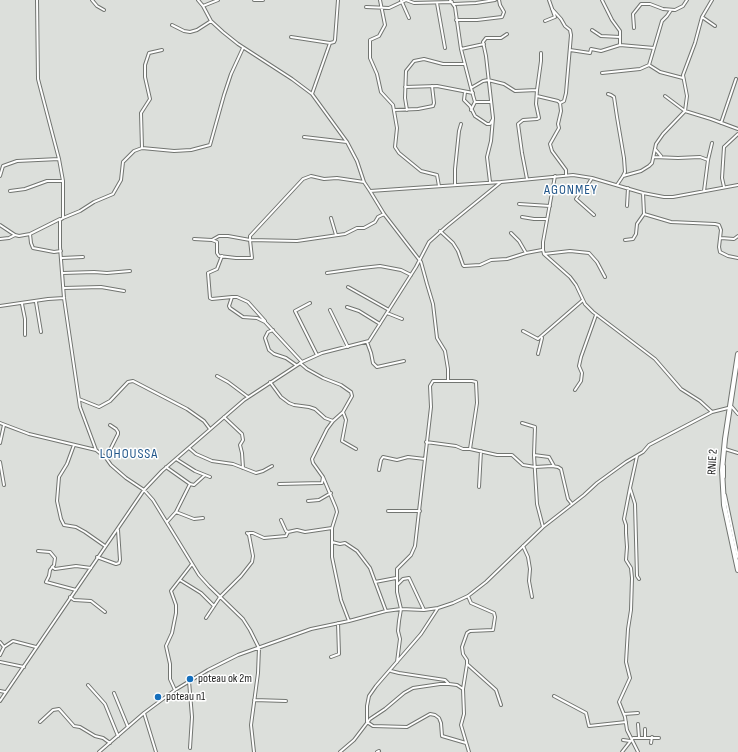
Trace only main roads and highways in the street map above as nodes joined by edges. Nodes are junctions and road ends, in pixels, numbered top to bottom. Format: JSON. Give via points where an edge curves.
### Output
{"nodes":[{"id":1,"x":738,"y":354,"type":"edge"},
{"id":2,"x":737,"y":559,"type":"edge"},
{"id":3,"x":738,"y":570,"type":"edge"}],
"edges":[{"from":1,"to":2,"type":"highway","name":"RNIE 2","number":"RNIE 2","via":[[722,470],[724,498]]},
{"from":2,"to":3,"type":"highway","name":"RNIE 2","number":"RNIE 2"}]}
